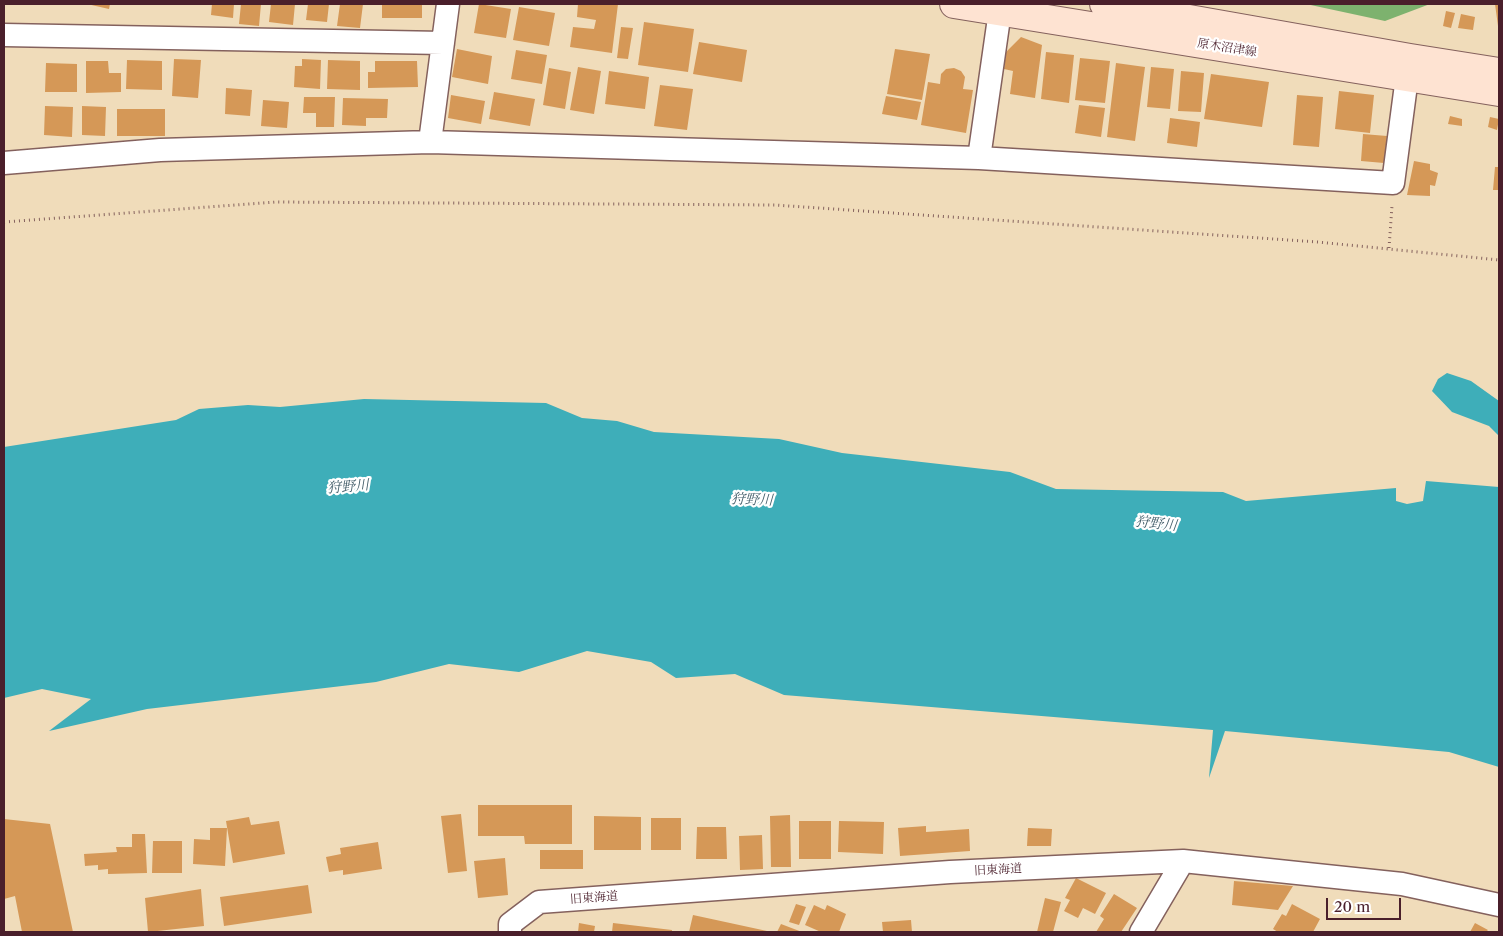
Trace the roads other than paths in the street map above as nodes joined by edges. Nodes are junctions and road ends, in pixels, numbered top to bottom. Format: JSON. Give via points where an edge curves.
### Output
{"nodes":[{"id":1,"x":448,"y":4,"type":"edge"},
{"id":2,"x":954,"y":4,"type":"edge"},
{"id":3,"x":1104,"y":4,"type":"edge"},
{"id":4,"x":1000,"y":7,"type":"edge"},
{"id":5,"x":4,"y":35,"type":"edge"},
{"id":6,"x":443,"y":43,"type":"junction"},
{"id":7,"x":1409,"y":68,"type":"junction"},
{"id":8,"x":1499,"y":72,"type":"edge"},
{"id":9,"x":1499,"y":92,"type":"edge"},
{"id":10,"x":430,"y":142,"type":"junction"},
{"id":11,"x":979,"y":158,"type":"junction"},
{"id":12,"x":4,"y":163,"type":"edge"},
{"id":13,"x":1183,"y":861,"type":"junction"},
{"id":14,"x":1499,"y":906,"type":"edge"},
{"id":15,"x":510,"y":932,"type":"edge"},
{"id":16,"x":1141,"y":932,"type":"edge"}],
"edges":[{"from":1,"to":6,"type":"street"},
{"from":2,"to":4,"type":"main road","name":"原木沼津線"},
{"from":3,"to":7,"type":"main road","name":"原木沼津線"},
{"from":4,"to":7,"type":"main road","name":"原木沼津線"},
{"from":4,"to":11,"type":"street"},
{"from":5,"to":6,"type":"street"},
{"from":6,"to":10,"type":"street"},
{"from":7,"to":8,"type":"main road","name":"原木沼津線"},
{"from":7,"to":9,"type":"main road","name":"原木沼津線"},
{"from":7,"to":11,"type":"street","via":[[1393,183]]},
{"from":10,"to":11,"type":"street"},
{"from":10,"to":12,"type":"street","via":[[160,150]]},
{"from":13,"to":14,"type":"street","name":"旧東海道","via":[[1402,884]]},
{"from":13,"to":15,"type":"street","name":"旧東海道","via":[[950,872],[539,902],[510,924]]},
{"from":13,"to":16,"type":"street"}]}
